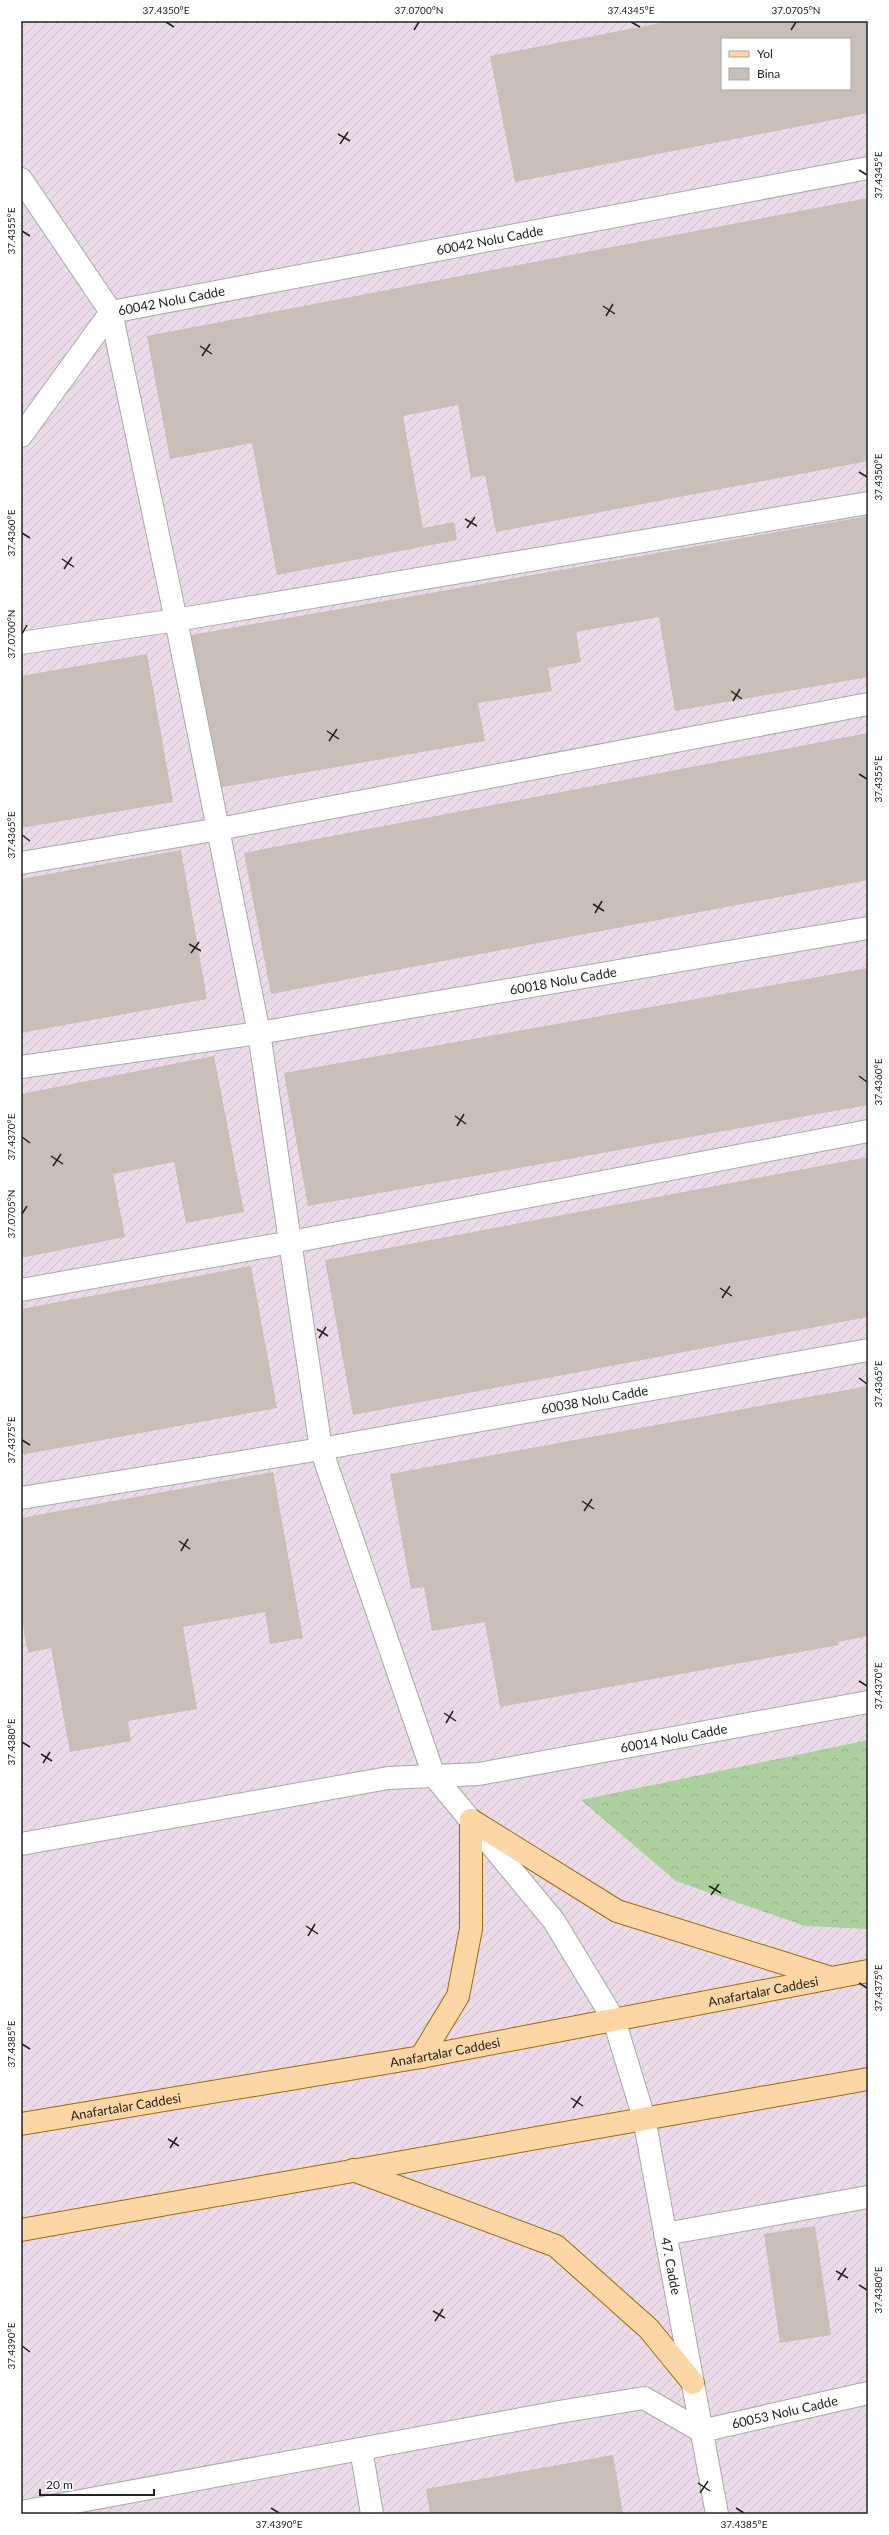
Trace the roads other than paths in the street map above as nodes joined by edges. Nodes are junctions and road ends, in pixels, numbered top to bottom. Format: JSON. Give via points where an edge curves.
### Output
{"nodes":[{"id":1,"x":868,"y":168,"type":"edge"},
{"id":2,"x":21,"y":179,"type":"edge"},
{"id":3,"x":111,"y":312,"type":"junction"},
{"id":4,"x":21,"y":436,"type":"edge"},
{"id":5,"x":868,"y":503,"type":"edge"},
{"id":6,"x":176,"y":620,"type":"junction"},
{"id":7,"x":21,"y":643,"type":"edge"},
{"id":8,"x":868,"y":704,"type":"edge"},
{"id":9,"x":219,"y":829,"type":"junction"},
{"id":10,"x":21,"y":863,"type":"edge"},
{"id":11,"x":868,"y":928,"type":"edge"},
{"id":12,"x":259,"y":1033,"type":"junction"},
{"id":13,"x":21,"y":1067,"type":"edge"},
{"id":14,"x":868,"y":1131,"type":"edge"},
{"id":15,"x":291,"y":1242,"type":"junction"},
{"id":16,"x":21,"y":1290,"type":"edge"},
{"id":17,"x":868,"y":1350,"type":"edge"},
{"id":18,"x":321,"y":1449,"type":"junction"},
{"id":19,"x":21,"y":1498,"type":"edge"},
{"id":20,"x":868,"y":1702,"type":"edge"},
{"id":21,"x":434,"y":1776,"type":"junction"},
{"id":22,"x":471,"y":1820,"type":"junction"},
{"id":23,"x":21,"y":1844,"type":"edge"},
{"id":24,"x":868,"y":1971,"type":"edge"},
{"id":25,"x":830,"y":1978,"type":"junction"},
{"id":26,"x":614,"y":2020,"type":"junction"},
{"id":27,"x":421,"y":2057,"type":"junction"},
{"id":28,"x":868,"y":2079,"type":"edge"},
{"id":29,"x":644,"y":2118,"type":"junction"},
{"id":30,"x":21,"y":2124,"type":"edge"},
{"id":31,"x":352,"y":2170,"type":"junction"},
{"id":32,"x":868,"y":2197,"type":"edge"},
{"id":33,"x":21,"y":2230,"type":"edge"},
{"id":34,"x":665,"y":2234,"type":"junction"},
{"id":35,"x":693,"y":2384,"type":"junction"},
{"id":36,"x":868,"y":2393,"type":"edge"},
{"id":37,"x":701,"y":2431,"type":"junction"},
{"id":38,"x":361,"y":2449,"type":"junction"},
{"id":39,"x":21,"y":2512,"type":"edge"},
{"id":40,"x":372,"y":2514,"type":"edge"},
{"id":41,"x":717,"y":2514,"type":"edge"}],
"edges":[{"from":1,"to":3,"type":"street","name":"60042 Nolu Cadde"},
{"from":2,"to":3,"type":"street"},
{"from":3,"to":4,"type":"street"},
{"from":3,"to":6,"type":"street"},
{"from":5,"to":6,"type":"street"},
{"from":6,"to":7,"type":"street"},
{"from":6,"to":9,"type":"street"},
{"from":8,"to":9,"type":"street"},
{"from":9,"to":10,"type":"street"},
{"from":9,"to":12,"type":"street"},
{"from":11,"to":12,"type":"street","name":"60018 Nolu Cadde"},
{"from":12,"to":13,"type":"street","name":"60018 Nolu Cadde"},
{"from":12,"to":15,"type":"street"},
{"from":14,"to":15,"type":"street"},
{"from":15,"to":16,"type":"street"},
{"from":15,"to":18,"type":"street"},
{"from":17,"to":18,"type":"street","name":"60038 Nolu Cadde"},
{"from":18,"to":19,"type":"street","name":"60038 Nolu Cadde"},
{"from":18,"to":21,"type":"street"},
{"from":20,"to":21,"type":"street","name":"60014 Nolu Cadde","via":[[479,1774]]},
{"from":21,"to":22,"type":"street","name":"47. Cadde"},
{"from":21,"to":23,"type":"street","name":"60014 Nolu Cadde","via":[[388,1778]]},
{"from":22,"to":25,"type":"main road","via":[[617,1911]]},
{"from":22,"to":26,"type":"street","name":"47. Cadde","via":[[554,1921]]},
{"from":22,"to":27,"type":"main road","via":[[470,1929],[458,1996]]},
{"from":24,"to":25,"type":"main road","name":"Anafartalar Caddesi"},
{"from":25,"to":26,"type":"main road","name":"Anafartalar Caddesi"},
{"from":26,"to":27,"type":"main road","name":"Anafartalar Caddesi"},
{"from":26,"to":29,"type":"street","name":"47. Cadde"},
{"from":27,"to":30,"type":"main road","name":"Anafartalar Caddesi"},
{"from":28,"to":29,"type":"main road"},
{"from":29,"to":31,"type":"main road"},
{"from":29,"to":34,"type":"street","name":"47. Cadde"},
{"from":31,"to":33,"type":"main road"},
{"from":31,"to":35,"type":"main road","via":[[556,2246],[649,2329]]},
{"from":32,"to":34,"type":"street"},
{"from":34,"to":35,"type":"street","name":"47. Cadde"},
{"from":35,"to":37,"type":"street","name":"47. Cadde"},
{"from":36,"to":37,"type":"street","name":"60053 Nolu Cadde"},
{"from":37,"to":38,"type":"street","via":[[644,2398]]},
{"from":37,"to":41,"type":"street","name":"47. Cadde"},
{"from":38,"to":39,"type":"street"},
{"from":38,"to":40,"type":"street"}]}
